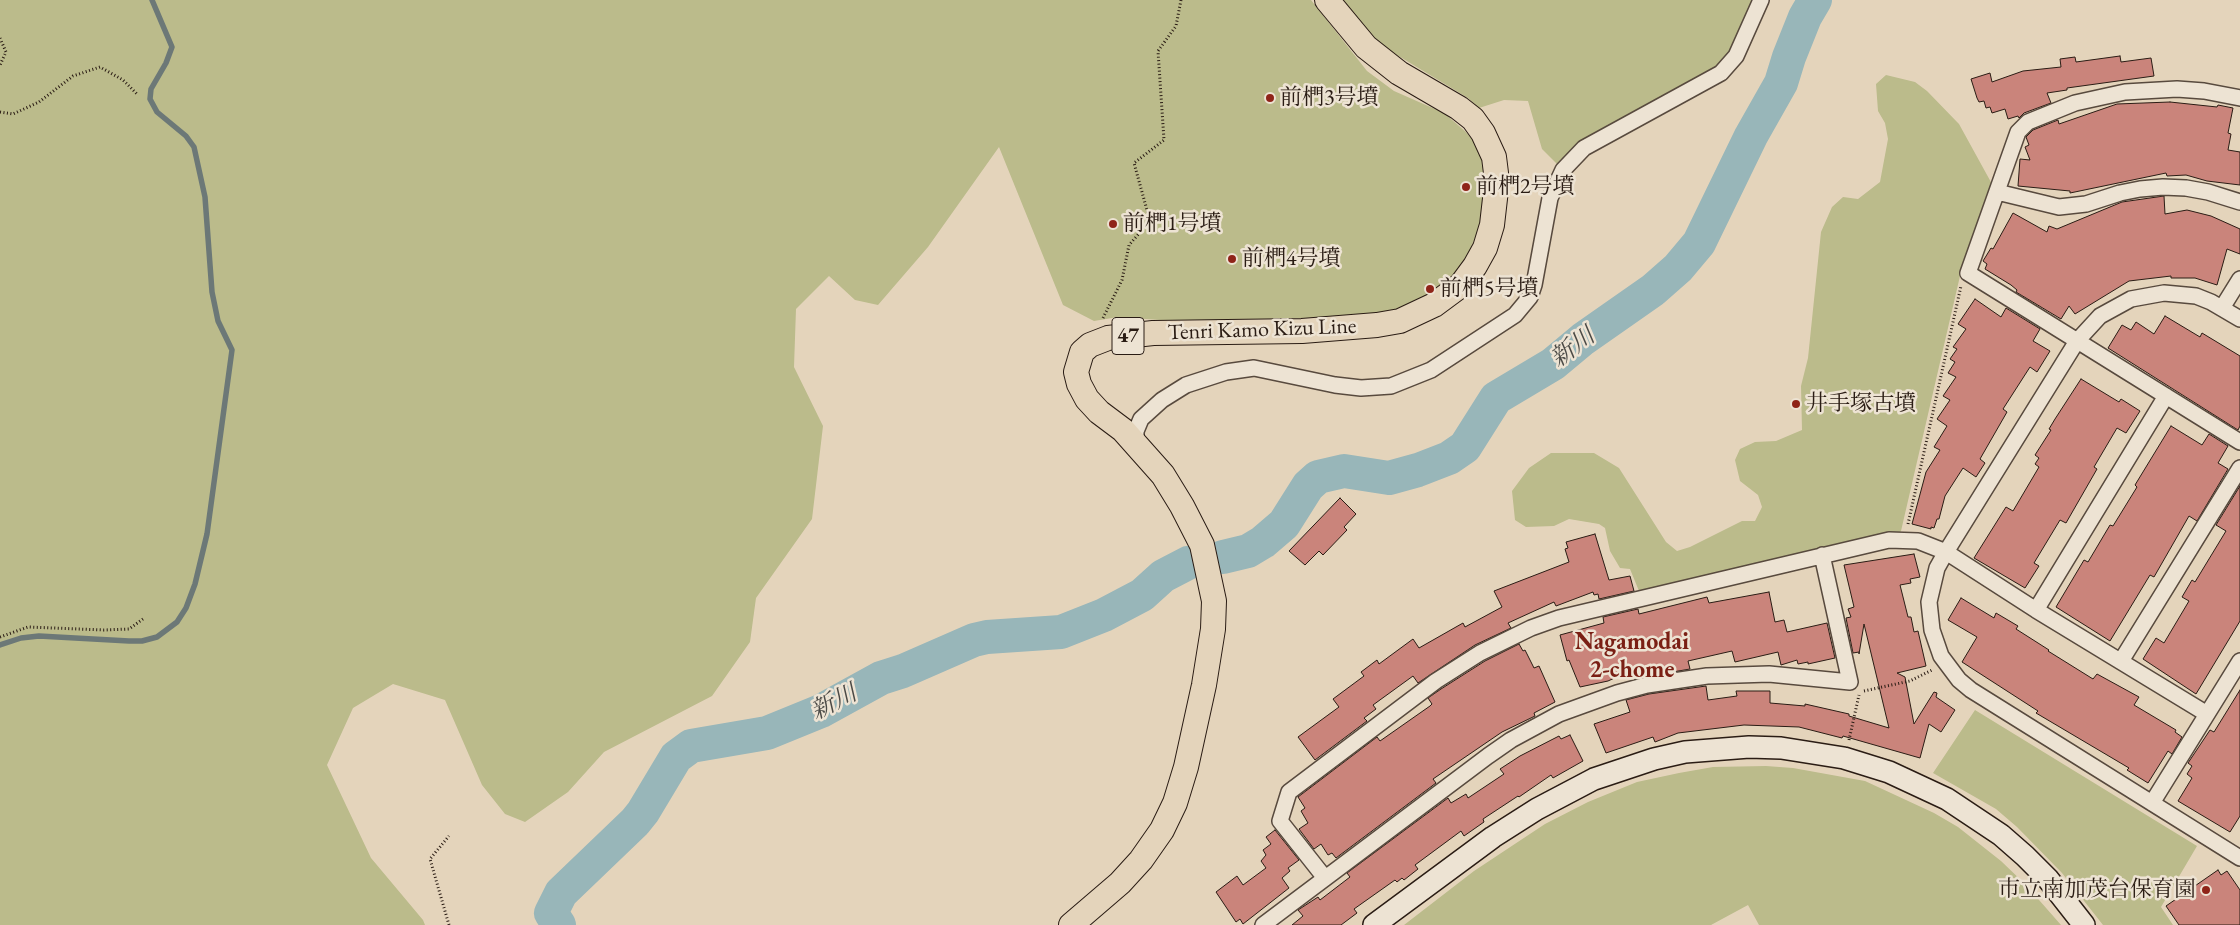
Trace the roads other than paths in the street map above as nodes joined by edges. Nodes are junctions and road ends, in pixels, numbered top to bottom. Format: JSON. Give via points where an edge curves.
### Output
{"nodes":[{"id":1,"x":1327,"y":0,"type":"edge"},
{"id":2,"x":1761,"y":0,"type":"edge"},
{"id":3,"x":2240,"y":98,"type":"edge"},
{"id":4,"x":1997,"y":192,"type":"junction"},
{"id":5,"x":2240,"y":202,"type":"edge"},
{"id":6,"x":2240,"y":279,"type":"edge"},
{"id":7,"x":2222,"y":308,"type":"junction"},
{"id":8,"x":2240,"y":319,"type":"edge"},
{"id":9,"x":2077,"y":341,"type":"junction"},
{"id":10,"x":2166,"y":396,"type":"junction"},
{"id":11,"x":2240,"y":442,"type":"edge"},
{"id":12,"x":1136,"y":445,"type":"junction"},
{"id":13,"x":2240,"y":468,"type":"edge"},
{"id":14,"x":1946,"y":552,"type":"junction"},
{"id":15,"x":1822,"y":555,"type":"junction"},
{"id":16,"x":2036,"y":610,"type":"junction"},
{"id":17,"x":2122,"y":661,"type":"junction"},
{"id":18,"x":2240,"y":661,"type":"edge"},
{"id":19,"x":2207,"y":714,"type":"junction"},
{"id":20,"x":2152,"y":803,"type":"junction"},
{"id":21,"x":2240,"y":857,"type":"edge"},
{"id":22,"x":1325,"y":878,"type":"junction"},
{"id":23,"x":1071,"y":925,"type":"edge"},
{"id":24,"x":1263,"y":925,"type":"edge"},
{"id":25,"x":1374,"y":925,"type":"edge"},
{"id":26,"x":2084,"y":925,"type":"edge"}],
"edges":[{"from":1,"to":12,"type":"main road","name":"Tenri Kamo Kizu Line","number":"47","via":[[1366,47],[1399,73],[1459,108],[1483,133],[1494,157],[1496,181],[1492,226],[1485,248],[1461,285],[1434,305],[1400,321],[1302,331],[1153,334],[1108,338],[1090,345],[1082,352],[1076,372],[1079,384],[1099,412],[1123,430]]},
{"from":2,"to":12,"type":"street","via":[[1736,56],[1721,73],[1584,148],[1563,170],[1550,198],[1534,286],[1530,297],[1515,314],[1431,370],[1391,386],[1360,388],[1335,385],[1254,368],[1226,372],[1186,385],[1141,419]]},
{"from":3,"to":4,"type":"street","via":[[2204,91],[2150,89],[2100,97],[2051,112],[2028,122],[2018,132]]},
{"from":4,"to":5,"type":"street","via":[[2059,207],[2086,204],[2127,191],[2163,187],[2201,190]]},
{"from":4,"to":9,"type":"street","via":[[1968,273]]},
{"from":6,"to":7,"type":"street"},
{"from":7,"to":8,"type":"street"},
{"from":7,"to":9,"type":"street","via":[[2180,294],[2148,294],[2100,316]]},
{"from":9,"to":10,"type":"street"},
{"from":9,"to":14,"type":"street"},
{"from":10,"to":11,"type":"street"},
{"from":10,"to":16,"type":"street"},
{"from":12,"to":23,"type":"main road","name":"Tenri Kamo Kizu Line","number":"47","via":[[1163,475],[1202,545],[1211,580],[1214,629],[1186,767],[1169,816],[1152,845],[1130,872]]},
{"from":13,"to":17,"type":"street"},
{"from":14,"to":15,"type":"street","via":[[1918,541],[1889,540]]},
{"from":14,"to":16,"type":"street"},
{"from":14,"to":20,"type":"street","via":[[1937,568],[1929,602],[1932,630],[1945,662],[1959,680]]},
{"from":15,"to":22,"type":"street","via":[[1559,618],[1504,640],[1457,666],[1289,792],[1280,821]]},
{"from":15,"to":22,"type":"street","via":[[1850,682],[1769,674],[1707,676],[1647,686],[1588,703],[1559,714],[1511,740]]},
{"from":16,"to":17,"type":"street"},
{"from":17,"to":19,"type":"street"},
{"from":18,"to":19,"type":"street"},
{"from":19,"to":20,"type":"street"},
{"from":20,"to":21,"type":"street"},
{"from":22,"to":24,"type":"street"},
{"from":25,"to":26,"type":"street","via":[[1493,837],[1565,793],[1624,768],[1686,752],[1717,748],[1781,748],[1844,758],[1918,784],[1975,816],[2001,835],[2048,879]]}]}
